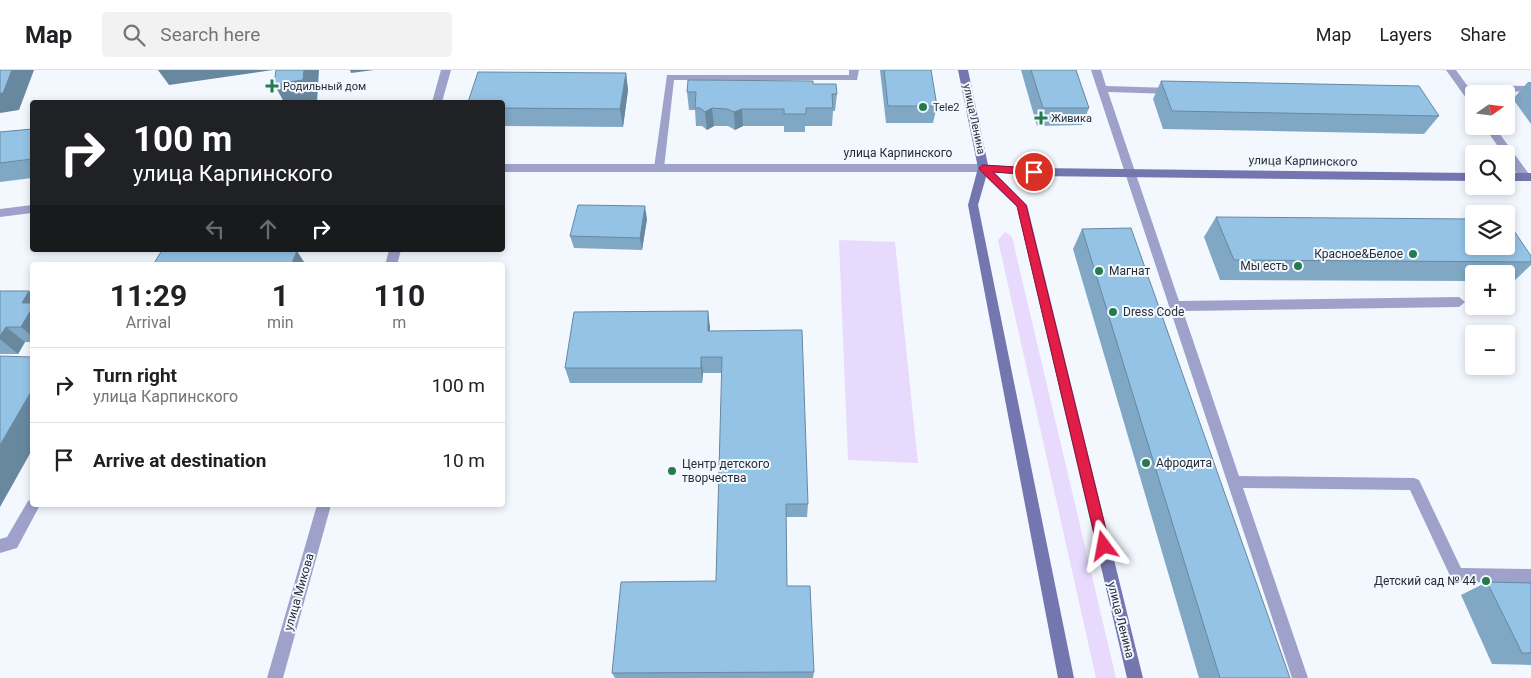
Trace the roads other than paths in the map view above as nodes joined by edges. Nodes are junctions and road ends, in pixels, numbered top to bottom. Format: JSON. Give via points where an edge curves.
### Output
{"nodes":[{"id":1,"x":446,"y":70,"type":"edge"},
{"id":2,"x":854,"y":70,"type":"edge"},
{"id":3,"x":964,"y":70,"type":"edge"},
{"id":4,"x":1096,"y":70,"type":"edge"},
{"id":5,"x":1451,"y":70,"type":"edge"},
{"id":6,"x":1464,"y":88,"type":"joint"},
{"id":7,"x":1102,"y":89,"type":"junction"},
{"id":8,"x":1531,"y":90,"type":"edge"},
{"id":9,"x":1181,"y":91,"type":"edge"},
{"id":10,"x":438,"y":100,"type":"edge"},
{"id":11,"x":1496,"y":135,"type":"edge"},
{"id":12,"x":505,"y":168,"type":"edge"},
{"id":13,"x":659,"y":168,"type":"junction"},
{"id":14,"x":983,"y":168,"type":"junction"},
{"id":15,"x":1130,"y":173,"type":"junction"},
{"id":16,"x":1465,"y":177,"type":"edge"},
{"id":17,"x":1515,"y":177,"type":"edge"},
{"id":18,"x":1528,"y":177,"type":"edge"},
{"id":19,"x":30,"y":209,"type":"edge"},
{"id":20,"x":0,"y":213,"type":"edge"},
{"id":21,"x":1459,"y":302,"type":"dead end"},
{"id":22,"x":1175,"y":306,"type":"junction"},
{"id":23,"x":1235,"y":482,"type":"junction"},
{"id":24,"x":32,"y":507,"type":"edge"},
{"id":25,"x":323,"y":507,"type":"edge"},
{"id":26,"x":0,"y":546,"type":"edge"},
{"id":27,"x":1531,"y":576,"type":"edge"},
{"id":28,"x":275,"y":678,"type":"edge"},
{"id":29,"x":1066,"y":678,"type":"edge"},
{"id":30,"x":1136,"y":678,"type":"edge"},
{"id":31,"x":1300,"y":678,"type":"edge"}],
"edges":[{"from":1,"to":10,"type":"street"},
{"from":2,"to":13,"type":"street","via":[[854,78],[670,77]]},
{"from":3,"to":14,"type":"main road","name":"улица Ленина"},
{"from":4,"to":7,"type":"street"},
{"from":5,"to":6,"type":"street"},
{"from":6,"to":8,"type":"street"},
{"from":7,"to":9,"type":"street"},
{"from":7,"to":15,"type":"street"},
{"from":11,"to":18,"type":"street"},
{"from":12,"to":13,"type":"street","name":"улица Карпинского"},
{"from":13,"to":14,"type":"street","name":"улица Карпинского"},
{"from":14,"to":15,"type":"main road","name":"улица Карпинского"},
{"from":14,"to":29,"type":"main road","name":"улица Ленина","via":[[973,205]]},
{"from":14,"to":30,"type":"main road","name":"улица Ленина","via":[[1022,205]]},
{"from":15,"to":16,"type":"main road","name":"улица Карпинского"},
{"from":15,"to":22,"type":"street"},
{"from":17,"to":18,"type":"main road"},
{"from":19,"to":20,"type":"street"},
{"from":21,"to":22,"type":"street"},
{"from":22,"to":23,"type":"street"},
{"from":23,"to":27,"type":"street","via":[[1414,484],[1456,575]]},
{"from":23,"to":31,"type":"street"},
{"from":24,"to":26,"type":"street","via":[[12,543]]},
{"from":25,"to":28,"type":"street","name":"улица Микова"}]}
